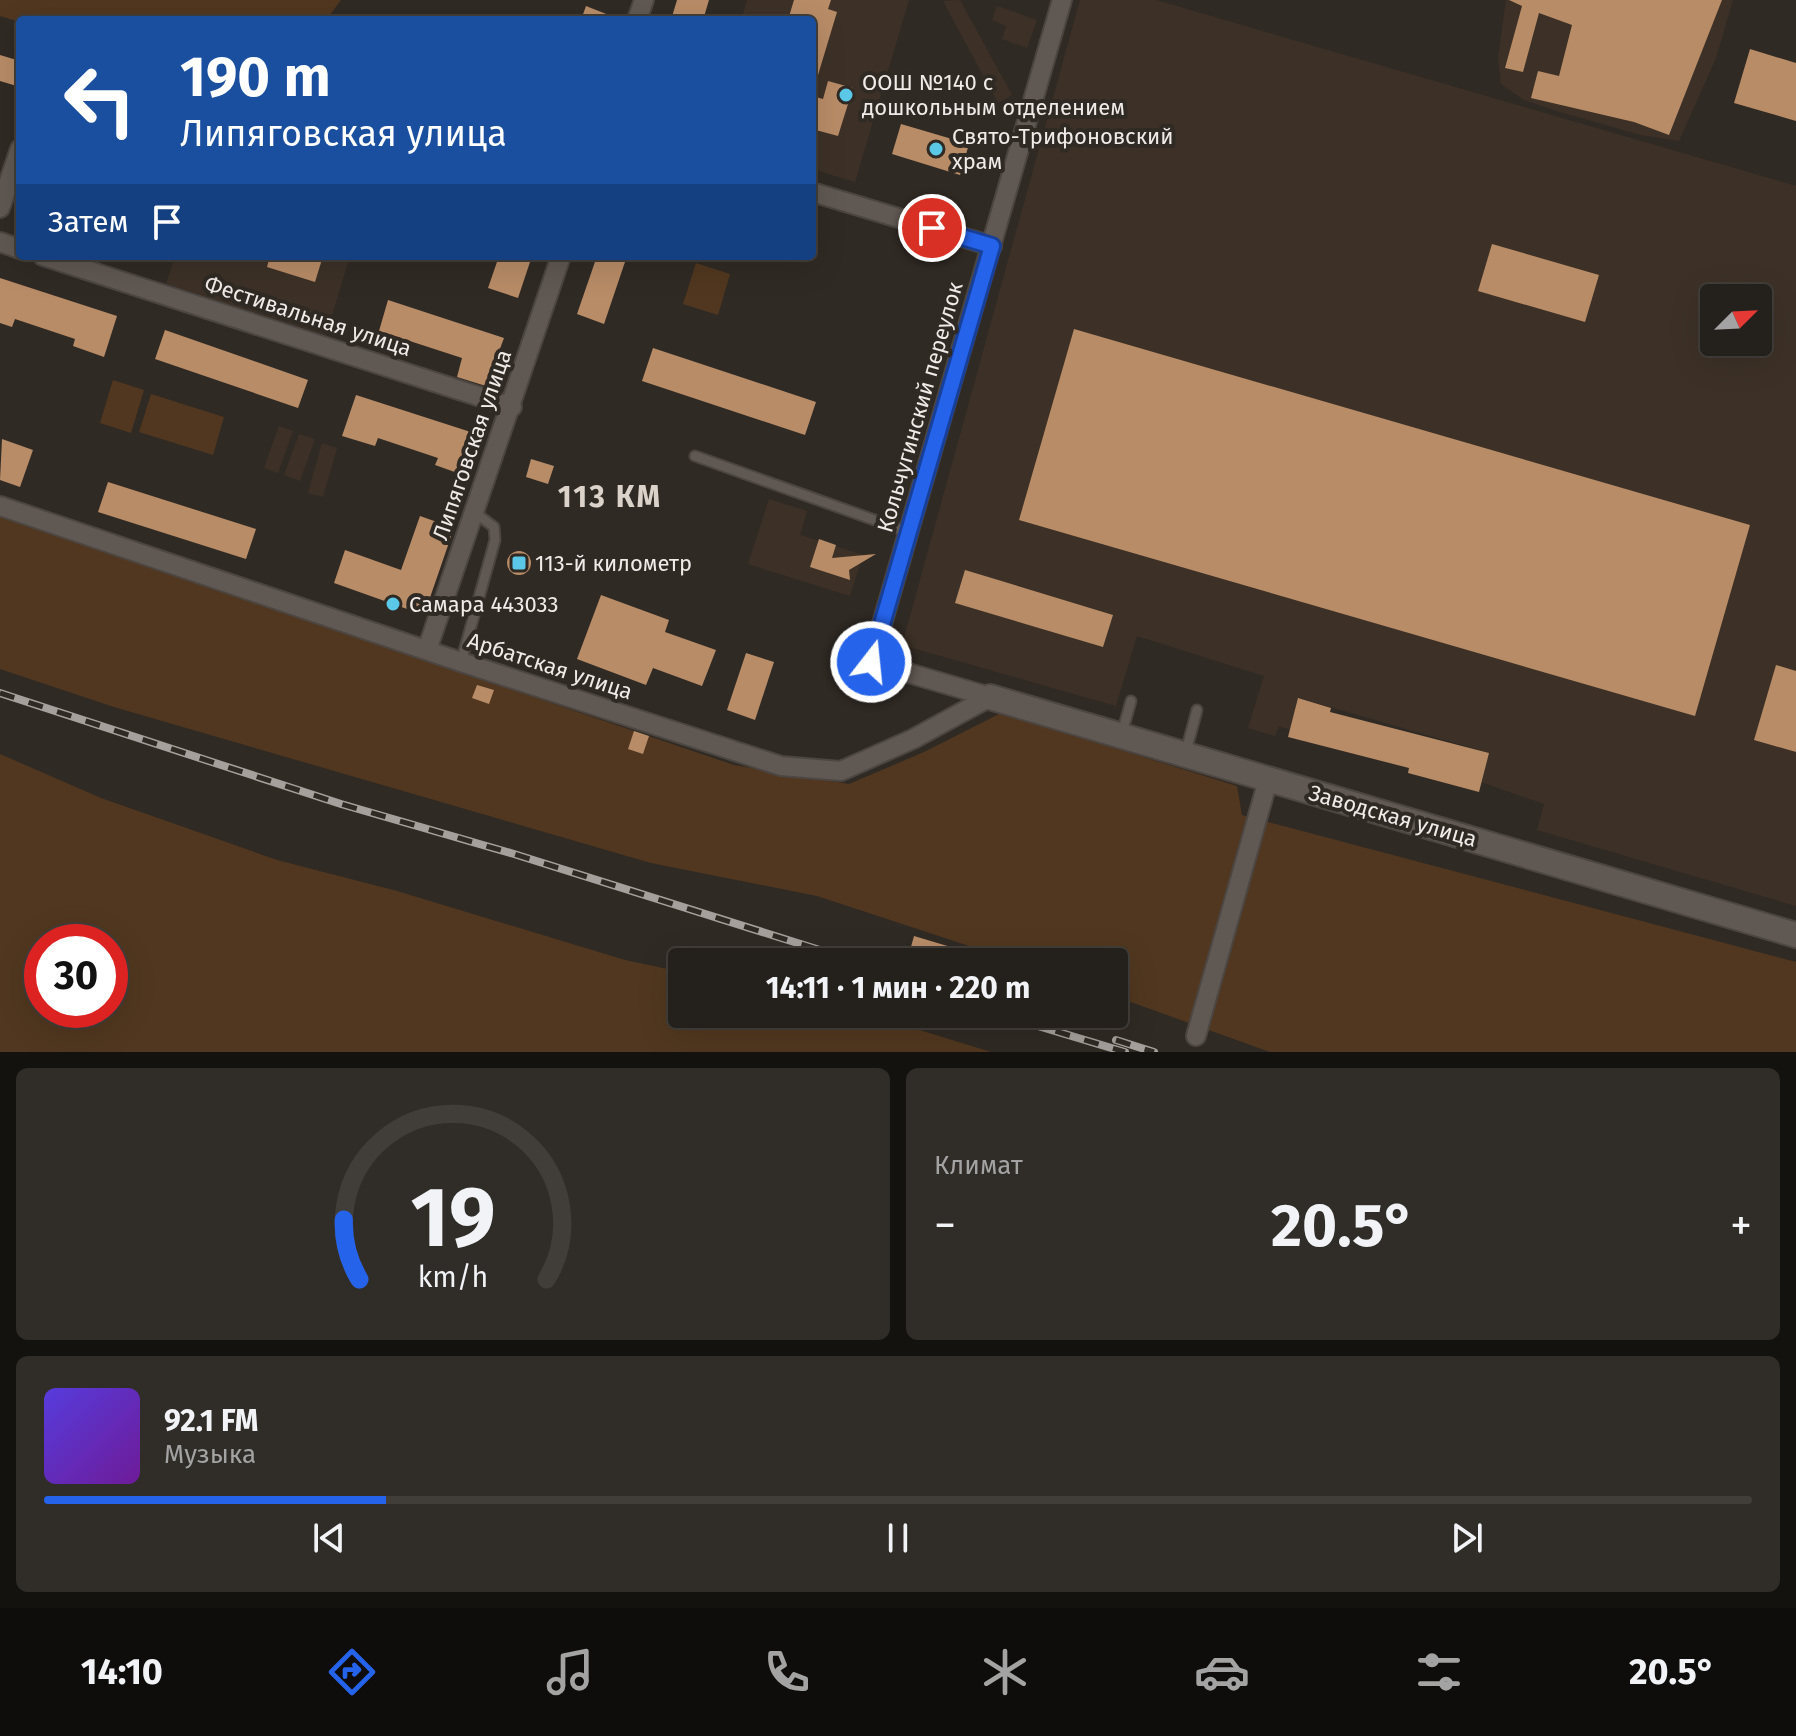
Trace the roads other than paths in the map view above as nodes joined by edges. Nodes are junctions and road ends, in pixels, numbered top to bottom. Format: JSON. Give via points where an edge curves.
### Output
{"nodes":[{"id":1,"x":1062,"y":0,"type":"edge"},
{"id":2,"x":16,"y":161,"type":"edge"},
{"id":3,"x":816,"y":193,"type":"edge"},
{"id":4,"x":0,"y":208,"type":"edge"},
{"id":5,"x":992,"y":246,"type":"junction"},
{"id":6,"x":55,"y":260,"type":"edge"},
{"id":7,"x":560,"y":260,"type":"edge"},
{"id":8,"x":512,"y":407,"type":"junction"},
{"id":9,"x":695,"y":456,"type":"dead end"},
{"id":10,"x":0,"y":506,"type":"edge"},
{"id":11,"x":474,"y":512,"type":"junction"},
{"id":12,"x":908,"y":532,"type":"junction"},
{"id":13,"x":427,"y":650,"type":"junction"},
{"id":14,"x":461,"y":662,"type":"junction"},
{"id":15,"x":990,"y":697,"type":"junction"},
{"id":16,"x":1131,"y":701,"type":"dead end"},
{"id":17,"x":1197,"y":710,"type":"dead end"},
{"id":18,"x":1121,"y":736,"type":"junction"},
{"id":19,"x":1185,"y":755,"type":"junction"},
{"id":20,"x":1268,"y":780,"type":"junction"},
{"id":21,"x":1796,"y":935,"type":"edge"},
{"id":22,"x":1196,"y":1036,"type":"dead end"}],
"edges":[{"from":1,"to":5,"type":"street","name":"Кольчугинский переулок"},
{"from":2,"to":4,"type":"street"},
{"from":3,"to":5,"type":"street"},
{"from":5,"to":12,"type":"street","name":"Кольчугинский переулок"},
{"from":6,"to":8,"type":"street","name":"Фестивальная улица"},
{"from":7,"to":8,"type":"street","name":"Липяговская улица"},
{"from":8,"to":11,"type":"street","name":"Липяговская улица"},
{"from":9,"to":12,"type":"lane"},
{"from":10,"to":13,"type":"street","name":"Арбатская улица"},
{"from":11,"to":13,"type":"street","name":"Липяговская улица"},
{"from":11,"to":14,"type":"lane","via":[[494,527],[495,540]]},
{"from":12,"to":15,"type":"street","name":"Кольчугинский переулок","via":[[871,662]]},
{"from":13,"to":14,"type":"street","name":"Арбатская улица"},
{"from":14,"to":15,"type":"street","name":"Арбатская улица","via":[[781,766],[841,771]]},
{"from":15,"to":18,"type":"street","name":"Заводская улица"},
{"from":16,"to":18,"type":"lane"},
{"from":17,"to":19,"type":"lane"},
{"from":18,"to":19,"type":"street","name":"Заводская улица"},
{"from":19,"to":20,"type":"street","name":"Заводская улица"},
{"from":20,"to":21,"type":"street","name":"Заводская улица"},
{"from":20,"to":22,"type":"street"}]}
